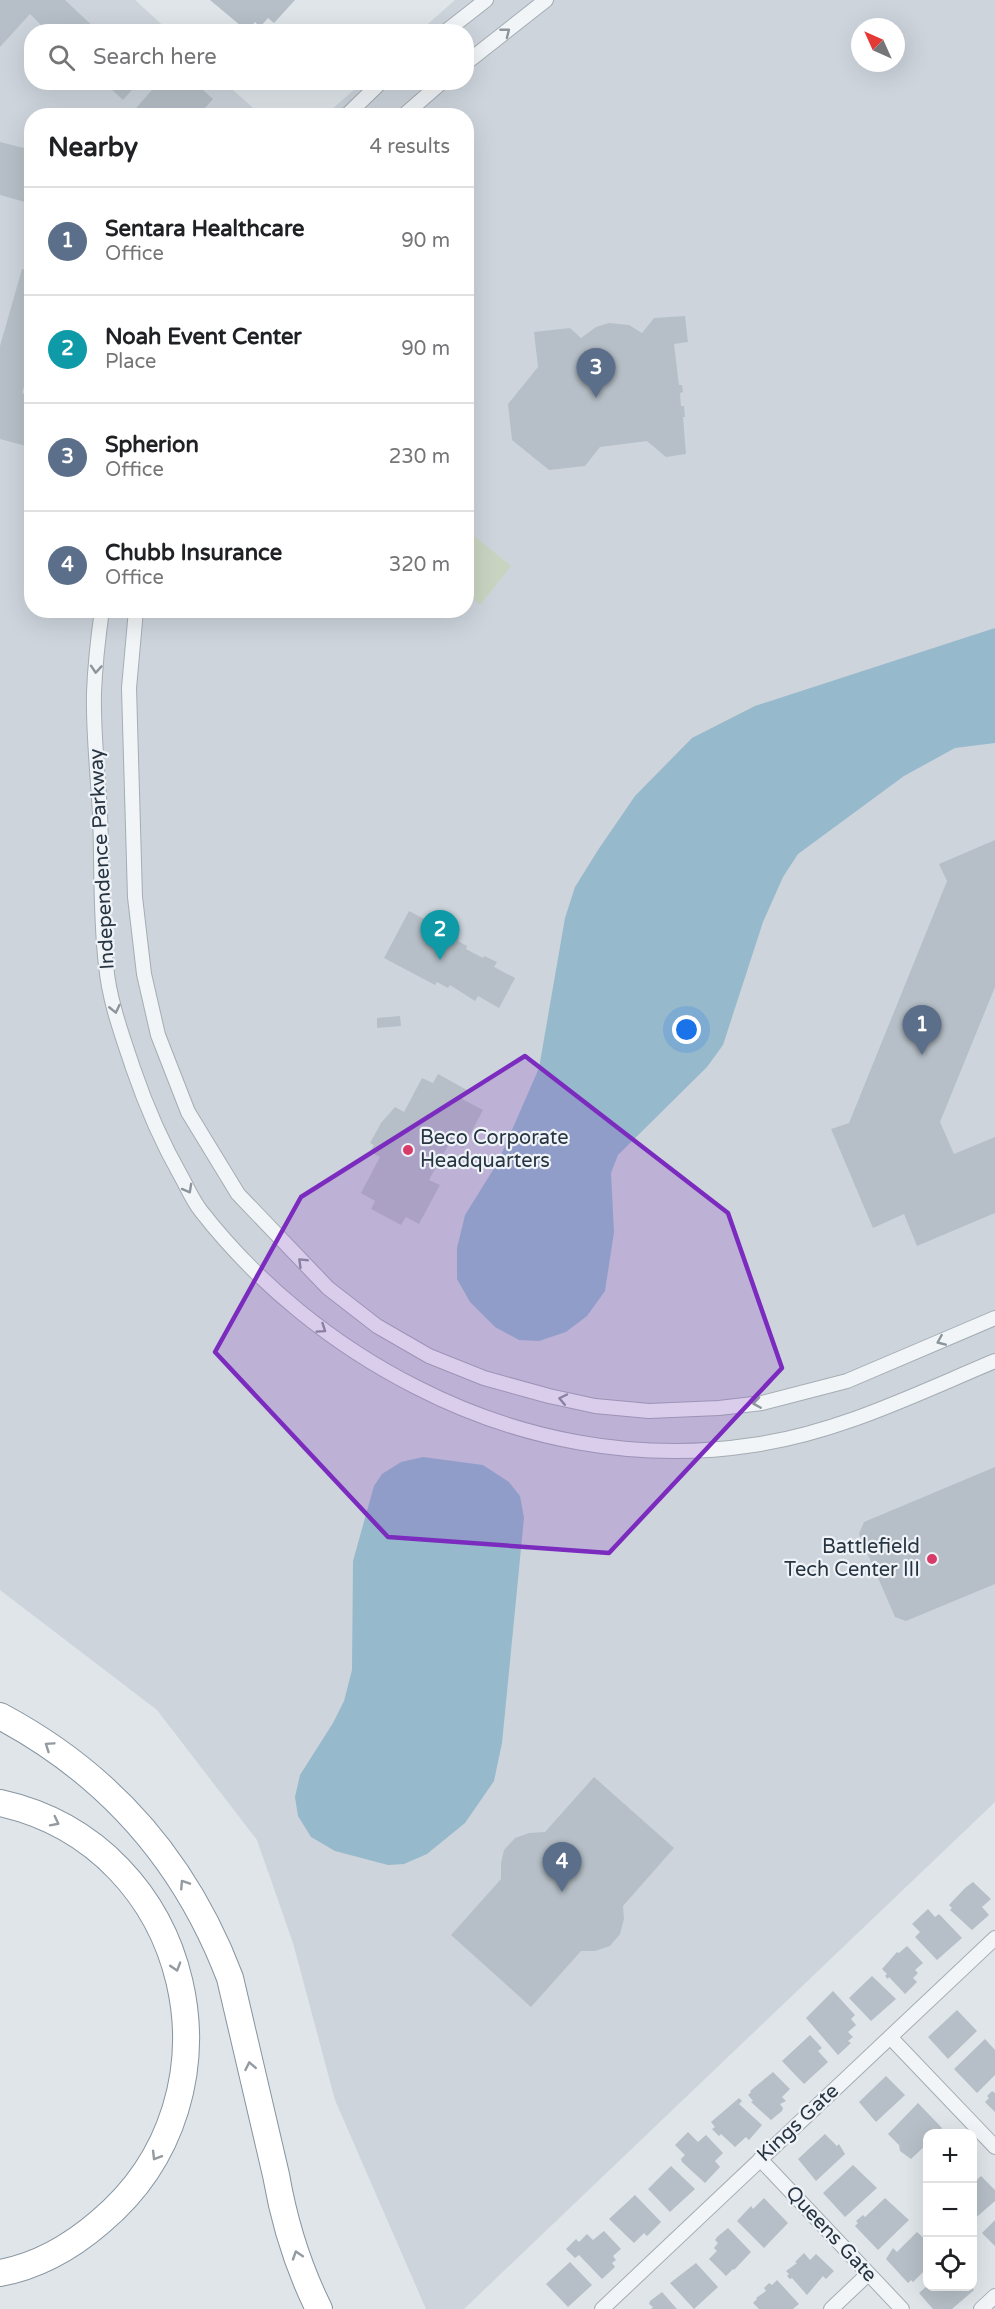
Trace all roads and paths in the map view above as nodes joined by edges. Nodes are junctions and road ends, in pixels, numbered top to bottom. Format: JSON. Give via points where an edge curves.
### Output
{"nodes":[{"id":1,"x":486,"y":0,"type":"edge"},
{"id":2,"x":546,"y":0,"type":"edge"},
{"id":3,"x":456,"y":24,"type":"edge"},
{"id":4,"x":474,"y":57,"type":"edge"},
{"id":5,"x":373,"y":90,"type":"edge"},
{"id":6,"x":433,"y":90,"type":"edge"},
{"id":7,"x":354,"y":108,"type":"edge"},
{"id":8,"x":412,"y":108,"type":"edge"},
{"id":9,"x":101,"y":618,"type":"edge"},
{"id":10,"x":135,"y":618,"type":"edge"},
{"id":11,"x":995,"y":1318,"type":"edge"},
{"id":12,"x":995,"y":1361,"type":"edge"},
{"id":13,"x":0,"y":1716,"type":"edge"},
{"id":14,"x":0,"y":1803,"type":"edge"},
{"id":15,"x":995,"y":1938,"type":"edge"},
{"id":16,"x":890,"y":2037,"type":"junction"},
{"id":17,"x":995,"y":2147,"type":"edge"},
{"id":18,"x":760,"y":2159,"type":"junction"},
{"id":19,"x":0,"y":2273,"type":"edge"},
{"id":20,"x":868,"y":2274,"type":"junction"},
{"id":21,"x":995,"y":2296,"type":"edge"},
{"id":22,"x":319,"y":2309,"type":"edge"},
{"id":23,"x":602,"y":2309,"type":"edge"},
{"id":24,"x":831,"y":2309,"type":"edge"},
{"id":25,"x":902,"y":2309,"type":"edge"},
{"id":26,"x":981,"y":2309,"type":"edge"}],
"edges":[{"from":1,"to":3,"type":"street"},
{"from":4,"to":2,"type":"street","one_way":true},
{"from":5,"to":7,"type":"street"},
{"from":6,"to":8,"type":"street"},
{"from":9,"to":12,"type":"street","name":"Independence Parkway","one_way":true,"via":[[94,695],[102,904],[106,969],[121,1032],[168,1153],[199,1209],[248,1263],[314,1324],[392,1375],[480,1417],[570,1441],[667,1451],[712,1450],[808,1434],[854,1420]]},
{"from":11,"to":10,"type":"street","name":"Independence Parkway","one_way":true,"via":[[847,1381],[762,1402],[649,1411],[595,1406],[484,1378],[429,1356],[377,1326],[328,1288],[238,1194],[188,1112],[158,1035],[144,974],[135,897],[129,688]]},
{"from":22,"to":13,"type":"highway","one_way":true,"via":[[304,2277],[281,2205],[230,1978],[192,1897],[169,1860],[116,1799],[59,1753]]},
{"from":14,"to":19,"type":"highway","one_way":true,"via":[[25,1809],[74,1832],[115,1864],[135,1887],[167,1939],[182,1988],[187,2028],[186,2062],[171,2126],[132,2191],[83,2237],[42,2259]]},
{"from":15,"to":16,"type":"street","name":"Kings Gate"},
{"from":16,"to":17,"type":"street"},
{"from":16,"to":18,"type":"street","name":"Kings Gate"},
{"from":18,"to":20,"type":"street","name":"Queens Gate"},
{"from":18,"to":23,"type":"street","name":"Kings Gate"},
{"from":20,"to":24,"type":"street"},
{"from":20,"to":25,"type":"street","name":"Queens Gate"},
{"from":21,"to":26,"type":"street"}]}
